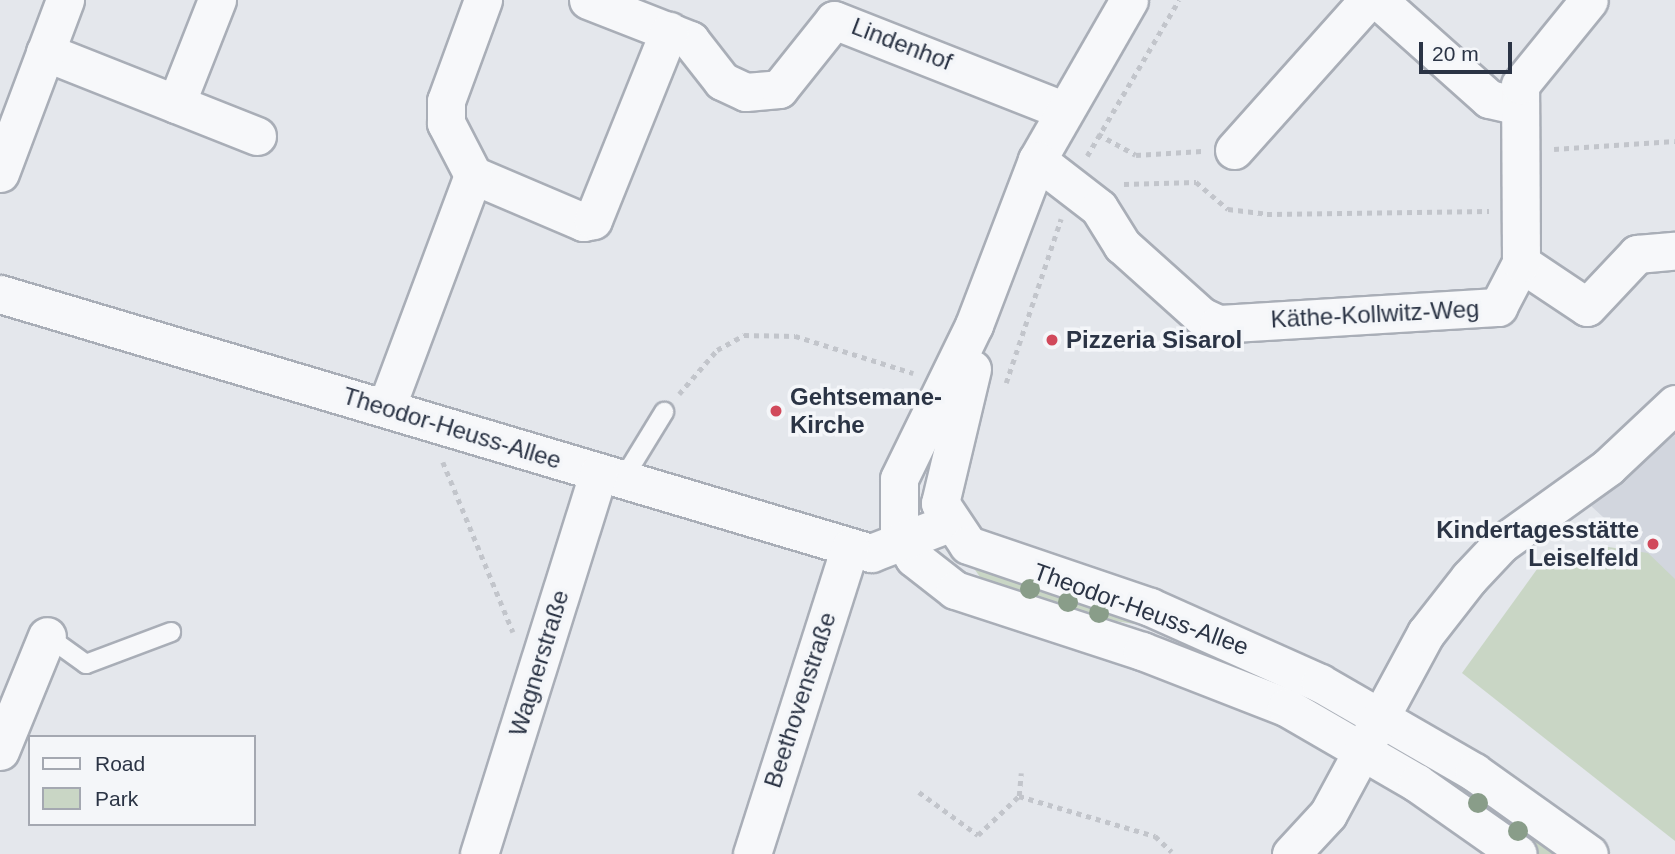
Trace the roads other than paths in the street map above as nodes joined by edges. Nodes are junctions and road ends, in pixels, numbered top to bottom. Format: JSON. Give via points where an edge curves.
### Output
{"nodes":[{"id":1,"x":65,"y":0,"type":"edge"},
{"id":2,"x":217,"y":0,"type":"edge"},
{"id":3,"x":483,"y":0,"type":"edge"},
{"id":4,"x":588,"y":0,"type":"edge"},
{"id":5,"x":1129,"y":0,"type":"edge"},
{"id":6,"x":1368,"y":0,"type":"edge"},
{"id":7,"x":1378,"y":0,"type":"edge"},
{"id":8,"x":1589,"y":0,"type":"edge"},
{"id":9,"x":669,"y":31,"type":"junction"},
{"id":10,"x":45,"y":52,"type":"junction"},
{"id":11,"x":176,"y":104,"type":"junction"},
{"id":12,"x":1515,"y":105,"type":"junction"},
{"id":13,"x":1062,"y":110,"type":"junction"},
{"id":14,"x":257,"y":136,"type":"dead end"},
{"id":15,"x":1234,"y":150,"type":"road end"},
{"id":16,"x":1037,"y":160,"type":"junction"},
{"id":17,"x":0,"y":173,"type":"edge"},
{"id":18,"x":473,"y":175,"type":"junction"},
{"id":19,"x":1675,"y":251,"type":"edge"},
{"id":20,"x":1520,"y":255,"type":"junction"},
{"id":21,"x":0,"y":293,"type":"edge"},
{"id":22,"x":974,"y":325,"type":"junction"},
{"id":23,"x":1675,"y":404,"type":"edge"},
{"id":24,"x":386,"y":408,"type":"junction"},
{"id":25,"x":664,"y":412,"type":"road end"},
{"id":26,"x":611,"y":476,"type":"junction"},
{"id":27,"x":949,"y":523,"type":"junction"},
{"id":28,"x":904,"y":544,"type":"junction"},
{"id":29,"x":850,"y":547,"type":"junction"},
{"id":30,"x":171,"y":632,"type":"dead end"},
{"id":31,"x":47,"y":636,"type":"joint"},
{"id":32,"x":1380,"y":716,"type":"junction"},
{"id":33,"x":1363,"y":750,"type":"junction"},
{"id":34,"x":0,"y":751,"type":"edge"},
{"id":35,"x":479,"y":854,"type":"edge"},
{"id":36,"x":752,"y":854,"type":"edge"},
{"id":37,"x":1291,"y":854,"type":"edge"},
{"id":38,"x":1518,"y":854,"type":"edge"},
{"id":39,"x":1589,"y":854,"type":"edge"}],
"edges":[{"from":1,"to":10,"type":"street"},
{"from":2,"to":11,"type":"street"},
{"from":3,"to":18,"type":"street","via":[[446,101],[446,123]]},
{"from":4,"to":9,"type":"street","name":"Lindenhof"},
{"from":5,"to":13,"type":"street"},
{"from":6,"to":15,"type":"street"},
{"from":7,"to":12,"type":"street","via":[[1489,99]]},
{"from":8,"to":12,"type":"street","via":[[1531,67]]},
{"from":9,"to":13,"type":"street","name":"Lindenhof","via":[[700,47],[722,81],[746,92],[779,89],[834,20]]},
{"from":9,"to":18,"type":"street","via":[[593,220],[583,222]]},
{"from":10,"to":11,"type":"street"},
{"from":10,"to":17,"type":"street"},
{"from":11,"to":14,"type":"street"},
{"from":12,"to":20,"type":"street"},
{"from":13,"to":16,"type":"street"},
{"from":16,"to":20,"type":"street","name":"Käthe-Kollwitz-Weg","via":[[1099,208],[1122,245],[1200,316],[1218,324],[1498,307]]},
{"from":16,"to":22,"type":"street"},
{"from":18,"to":24,"type":"street"},
{"from":19,"to":20,"type":"street","via":[[1637,254],[1587,307]]},
{"from":21,"to":24,"type":"street","name":"Theodor-Heuss-Allee"},
{"from":22,"to":27,"type":"street","via":[[976,357],[940,491]]},
{"from":22,"to":28,"type":"street","via":[[895,496]]},
{"from":23,"to":32,"type":"street","via":[[1608,467],[1501,544],[1426,633]]},
{"from":24,"to":26,"type":"street","name":"Theodor-Heuss-Allee"},
{"from":25,"to":26,"type":"lane"},
{"from":26,"to":29,"type":"street","name":"Theodor-Heuss-Allee"},
{"from":26,"to":35,"type":"street","name":"Wagnerstraße"},
{"from":27,"to":28,"type":"street","name":"Theodor-Heuss-Allee"},
{"from":27,"to":32,"type":"street","name":"Theodor-Heuss-Allee","via":[[981,551],[1223,637]]},
{"from":28,"to":29,"type":"street","name":"Theodor-Heuss-Allee","via":[[871,552]]},
{"from":28,"to":33,"type":"street","name":"Theodor-Heuss-Allee","via":[[932,575],[955,590],[1211,676]]},
{"from":29,"to":36,"type":"street","name":"Beethovenstraße"},
{"from":30,"to":31,"type":"lane","via":[[86,664]]},
{"from":31,"to":34,"type":"street"},
{"from":32,"to":33,"type":"street"},
{"from":32,"to":39,"type":"street","name":"Theodor-Heuss-Allee","via":[[1474,772]]},
{"from":33,"to":37,"type":"street","via":[[1328,814]]},
{"from":33,"to":38,"type":"street","name":"Theodor-Heuss-Allee"}]}
